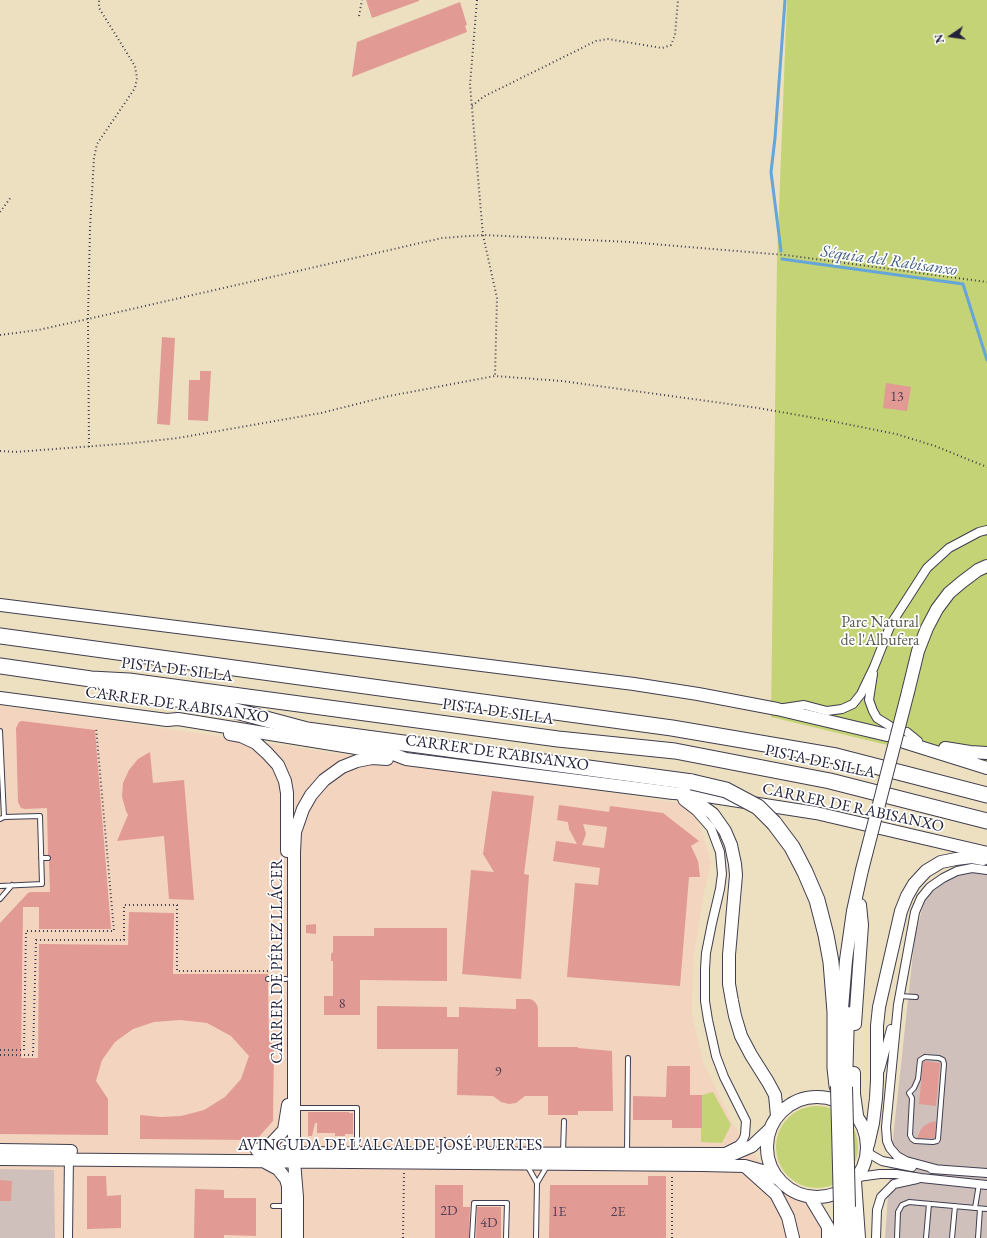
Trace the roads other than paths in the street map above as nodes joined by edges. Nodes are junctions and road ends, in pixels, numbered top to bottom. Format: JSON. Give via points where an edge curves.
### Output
{"nodes":[{"id":1,"x":987,"y":530,"type":"edge"},
{"id":2,"x":987,"y":566,"type":"edge"},
{"id":3,"x":0,"y":605,"type":"edge"},
{"id":4,"x":0,"y":636,"type":"edge"},
{"id":5,"x":0,"y":666,"type":"edge"},
{"id":6,"x":874,"y":668,"type":"junction"},
{"id":7,"x":91,"y":678,"type":"junction"},
{"id":8,"x":0,"y":698,"type":"edge"},
{"id":9,"x":777,"y":708,"type":"junction"},
{"id":10,"x":167,"y":720,"type":"junction"},
{"id":11,"x":889,"y":730,"type":"joint"},
{"id":12,"x":0,"y":731,"type":"edge"},
{"id":13,"x":987,"y":753,"type":"edge"},
{"id":14,"x":406,"y":759,"type":"junction"},
{"id":15,"x":987,"y":768,"type":"edge"},
{"id":16,"x":1,"y":781,"type":"edge"},
{"id":17,"x":673,"y":793,"type":"junction"},
{"id":18,"x":987,"y":794,"type":"edge"},
{"id":19,"x":2,"y":818,"type":"edge"},
{"id":20,"x":987,"y":821,"type":"edge"},
{"id":21,"x":987,"y":853,"type":"edge"},
{"id":22,"x":41,"y":858,"type":"junction"},
{"id":23,"x":48,"y":858,"type":"dead end"},
{"id":24,"x":987,"y":859,"type":"edge"},
{"id":25,"x":862,"y":870,"type":"junction"},
{"id":26,"x":987,"y":870,"type":"edge"},
{"id":27,"x":12,"y":885,"type":"junction"},
{"id":28,"x":0,"y":886,"type":"edge"},
{"id":29,"x":0,"y":899,"type":"edge"},
{"id":30,"x":860,"y":905,"type":"junction"},
{"id":31,"x":268,"y":979,"type":"dead end"},
{"id":32,"x":286,"y":979,"type":"junction"},
{"id":33,"x":899,"y":996,"type":"junction"},
{"id":34,"x":916,"y":997,"type":"dead end"},
{"id":35,"x":898,"y":1005,"type":"junction"},
{"id":36,"x":628,"y":1058,"type":"dead end"},
{"id":37,"x":877,"y":1080,"type":"junction"},
{"id":38,"x":842,"y":1086,"type":"junction"},
{"id":39,"x":908,"y":1093,"type":"joint"},
{"id":40,"x":294,"y":1108,"type":"junction"},
{"id":41,"x":857,"y":1115,"type":"junction"},
{"id":42,"x":777,"y":1116,"type":"junction"},
{"id":43,"x":564,"y":1121,"type":"dead end"},
{"id":44,"x":770,"y":1129,"type":"junction"},
{"id":45,"x":444,"y":1140,"type":"dead end"},
{"id":46,"x":868,"y":1149,"type":"junction"},
{"id":47,"x":0,"y":1150,"type":"edge"},
{"id":48,"x":250,"y":1153,"type":"junction"},
{"id":49,"x":357,"y":1153,"type":"junction"},
{"id":50,"x":444,"y":1153,"type":"junction"},
{"id":51,"x":563,"y":1154,"type":"junction"},
{"id":52,"x":627,"y":1154,"type":"junction"},
{"id":53,"x":722,"y":1154,"type":"junction"},
{"id":54,"x":69,"y":1155,"type":"junction"},
{"id":55,"x":294,"y":1157,"type":"junction"},
{"id":56,"x":0,"y":1159,"type":"edge"},
{"id":57,"x":262,"y":1161,"type":"junction"},
{"id":58,"x":526,"y":1163,"type":"junction"},
{"id":59,"x":549,"y":1163,"type":"junction"},
{"id":60,"x":745,"y":1166,"type":"junction"},
{"id":61,"x":936,"y":1169,"type":"junction"},
{"id":62,"x":987,"y":1173,"type":"edge"},
{"id":63,"x":921,"y":1178,"type":"junction"},
{"id":64,"x":778,"y":1179,"type":"junction"},
{"id":65,"x":856,"y":1179,"type":"junction"},
{"id":66,"x":537,"y":1183,"type":"junction"},
{"id":67,"x":983,"y":1184,"type":"edge"},
{"id":68,"x":810,"y":1197,"type":"junction"},
{"id":69,"x":929,"y":1204,"type":"junction"},
{"id":70,"x":272,"y":1206,"type":"dead end"},
{"id":71,"x":289,"y":1206,"type":"junction"},
{"id":72,"x":955,"y":1206,"type":"junction"},
{"id":73,"x":845,"y":1207,"type":"junction"},
{"id":74,"x":975,"y":1208,"type":"junction"},
{"id":75,"x":980,"y":1209,"type":"junction"},
{"id":76,"x":987,"y":1209,"type":"edge"},
{"id":77,"x":68,"y":1238,"type":"edge"},
{"id":78,"x":288,"y":1238,"type":"edge"},
{"id":79,"x":297,"y":1238,"type":"edge"},
{"id":80,"x":472,"y":1238,"type":"edge"},
{"id":81,"x":506,"y":1238,"type":"edge"},
{"id":82,"x":536,"y":1238,"type":"edge"},
{"id":83,"x":793,"y":1238,"type":"edge"},
{"id":84,"x":828,"y":1238,"type":"edge"},
{"id":85,"x":840,"y":1238,"type":"edge"},
{"id":86,"x":850,"y":1238,"type":"edge"},
{"id":87,"x":859,"y":1238,"type":"edge"},
{"id":88,"x":876,"y":1238,"type":"edge"},
{"id":89,"x":897,"y":1238,"type":"edge"},
{"id":90,"x":926,"y":1238,"type":"edge"},
{"id":91,"x":952,"y":1238,"type":"edge"},
{"id":92,"x":978,"y":1238,"type":"edge"}],
"edges":[{"from":1,"to":6,"type":"street","via":[[949,548],[927,568],[891,624]]},
{"from":2,"to":25,"type":"street","bridge":true,"via":[[949,593],[927,628],[918,651]]},
{"from":3,"to":9,"type":"street","via":[[634,684]]},
{"from":4,"to":18,"type":"highway","name":"PISTA DE SILLA","via":[[672,728],[836,756]]},
{"from":5,"to":7,"type":"highway","name":"PISTA DE SILLA"},
{"from":6,"to":9,"type":"street","via":[[861,694],[853,704],[842,709],[827,711],[804,706]]},
{"from":6,"to":11,"type":"street","via":[[869,700],[877,718]]},
{"from":7,"to":20,"type":"highway","name":"PISTA DE SILLA","via":[[558,739],[675,751],[830,781]]},
{"from":7,"to":38,"type":"highway","bridge":true,"via":[[127,692],[206,702],[307,730],[692,782],[726,790],[758,807],[792,847],[816,900],[831,962],[835,1068]]},
{"from":8,"to":10,"type":"street","name":"CARRER DE RABISANXO"},
{"from":9,"to":11,"type":"street"},
{"from":10,"to":14,"type":"street","name":"CARRER DE RABISANXO","via":[[394,754]]},
{"from":10,"to":32,"type":"street","name":"CARRER DE PÉREZ LLÁCER","via":[[178,725],[241,736],[256,743],[278,765],[287,793]]},
{"from":12,"to":16,"type":"lane"},
{"from":13,"to":15,"type":"street","via":[[949,749],[906,737]]},
{"from":14,"to":17,"type":"street","name":"CARRER DE RABISANXO"},
{"from":14,"to":40,"type":"street","name":"CARRER DE PÉREZ LLÁCER","via":[[372,758],[342,767],[324,780],[302,810],[295,832],[294,853]]},
{"from":16,"to":19,"type":"lane"},
{"from":17,"to":21,"type":"street","name":"CARRER DE RABISANXO","via":[[816,813]]},
{"from":17,"to":42,"type":"street","via":[[698,803],[713,814],[725,830],[731,845],[736,875],[729,984],[741,1036],[775,1095]]},
{"from":17,"to":53,"type":"street","via":[[696,810],[711,828],[720,857],[722,874],[708,939],[705,1001],[716,1056],[746,1121],[743,1140]]},
{"from":19,"to":22,"type":"lane","via":[[40,816]]},
{"from":22,"to":23,"type":"lane"},
{"from":22,"to":27,"type":"lane","via":[[42,884]]},
{"from":24,"to":37,"type":"street","via":[[972,857],[941,862],[926,871],[906,896],[880,1006],[877,1026]]},
{"from":25,"to":30,"type":"street"},
{"from":25,"to":38,"type":"street","via":[[853,911],[842,998]]},
{"from":26,"to":33,"type":"street","via":[[972,868],[957,871],[943,878],[921,898],[915,912]]},
{"from":27,"to":28,"type":"lane"},
{"from":27,"to":29,"type":"lane"},
{"from":30,"to":38,"type":"street","via":[[849,989]]},
{"from":30,"to":41,"type":"street","via":[[862,925],[855,1012],[854,1094]]},
{"from":31,"to":32,"type":"lane"},
{"from":32,"to":48,"type":"street","name":"CARRER DE PÉREZ LLÁCER","via":[[288,1108],[284,1130],[270,1145]]},
{"from":33,"to":34,"type":"lane"},
{"from":33,"to":35,"type":"street"},
{"from":35,"to":37,"type":"street"},
{"from":35,"to":61,"type":"street","via":[[886,1128],[887,1141],[897,1156]]},
{"from":36,"to":52,"type":"lane"},
{"from":37,"to":46,"type":"street","via":[[874,1123]]},
{"from":38,"to":73,"type":"street","bridge":true},
{"from":39,"to":39,"type":"lane","via":[[912,1098],[909,1130],[912,1139],[937,1141],[943,1060],[925,1057],[920,1060],[918,1079]]},
{"from":40,"to":49,"type":"lane","via":[[357,1108]]},
{"from":40,"to":55,"type":"street","name":"CARRER DE PÉREZ LLÁCER"},
{"from":41,"to":42,"type":"street","via":[[846,1105],[832,1098],[817,1096],[802,1098],[788,1105]]},
{"from":41,"to":46,"type":"street","via":[[865,1129]]},
{"from":42,"to":44,"type":"street"},
{"from":43,"to":51,"type":"lane"},
{"from":44,"to":53,"type":"street","name":"AVINGUDA DE L'ALCALDE JOSÉ PUERTES","via":[[752,1146],[731,1155]]},
{"from":44,"to":64,"type":"street","via":[[767,1155]]},
{"from":45,"to":50,"type":"lane"},
{"from":46,"to":61,"type":"street","via":[[882,1161]]},
{"from":46,"to":65,"type":"street","via":[[864,1166]]},
{"from":47,"to":54,"type":"street","name":"AVINGUDA DE L'ALCALDE JOSÉ PUERTES"},
{"from":48,"to":54,"type":"street","name":"AVINGUDA DE L'ALCALDE JOSÉ PUERTES"},
{"from":48,"to":55,"type":"street","name":"AVINGUDA DE L'ALCALDE JOSÉ PUERTES"},
{"from":49,"to":50,"type":"street","name":"AVINGUDA DE L'ALCALDE JOSÉ PUERTES"},
{"from":49,"to":55,"type":"street","name":"AVINGUDA DE L'ALCALDE JOSÉ PUERTES"},
{"from":50,"to":51,"type":"street","name":"AVINGUDA DE L'ALCALDE JOSÉ PUERTES"},
{"from":51,"to":52,"type":"street","name":"AVINGUDA DE L'ALCALDE JOSÉ PUERTES"},
{"from":52,"to":53,"type":"street","name":"AVINGUDA DE L'ALCALDE JOSÉ PUERTES"},
{"from":54,"to":56,"type":"street","name":"AVINGUDA DE L'ALCALDE JOSÉ PUERTES"},
{"from":54,"to":57,"type":"street","name":"AVINGUDA DE L'ALCALDE JOSÉ PUERTES"},
{"from":54,"to":77,"type":"street"},
{"from":55,"to":57,"type":"street","name":"AVINGUDA DE L'ALCALDE JOSÉ PUERTES"},
{"from":55,"to":58,"type":"street","name":"AVINGUDA DE L'ALCALDE JOSÉ PUERTES"},
{"from":55,"to":79,"type":"street","name":"CARRER DE PÉREZ LLÁCER"},
{"from":57,"to":71,"type":"street","via":[[273,1165],[286,1180]]},
{"from":58,"to":59,"type":"street","name":"AVINGUDA DE L'ALCALDE JOSÉ PUERTES"},
{"from":58,"to":66,"type":"lane"},
{"from":59,"to":60,"type":"street","name":"AVINGUDA DE L'ALCALDE JOSÉ PUERTES"},
{"from":59,"to":66,"type":"lane"},
{"from":60,"to":64,"type":"street","name":"AVINGUDA DE L'ALCALDE JOSÉ PUERTES","via":[[766,1172]]},
{"from":60,"to":83,"type":"street","via":[[776,1194],[788,1218]]},
{"from":61,"to":62,"type":"street"},
{"from":63,"to":65,"type":"street","via":[[880,1174]]},
{"from":63,"to":67,"type":"street"},
{"from":63,"to":88,"type":"street","via":[[894,1184],[881,1197]]},
{"from":64,"to":68,"type":"street","via":[[798,1194]]},
{"from":65,"to":68,"type":"street","via":[[842,1191],[827,1197]]},
{"from":65,"to":87,"type":"street"},
{"from":66,"to":82,"type":"lane"},
{"from":67,"to":74,"type":"lane"},
{"from":68,"to":84,"type":"street","via":[[828,1227]]},
{"from":69,"to":72,"type":"lane"},
{"from":69,"to":89,"type":"lane","via":[[909,1202],[902,1205],[898,1212]]},
{"from":69,"to":90,"type":"lane"},
{"from":70,"to":71,"type":"lane"},
{"from":71,"to":78,"type":"street"},
{"from":72,"to":74,"type":"lane"},
{"from":72,"to":91,"type":"lane"},
{"from":73,"to":85,"type":"street"},
{"from":73,"to":86,"type":"street"},
{"from":74,"to":75,"type":"lane"},
{"from":75,"to":76,"type":"lane"},
{"from":75,"to":92,"type":"lane"},
{"from":80,"to":81,"type":"lane","via":[[474,1203],[507,1203]]}]}
